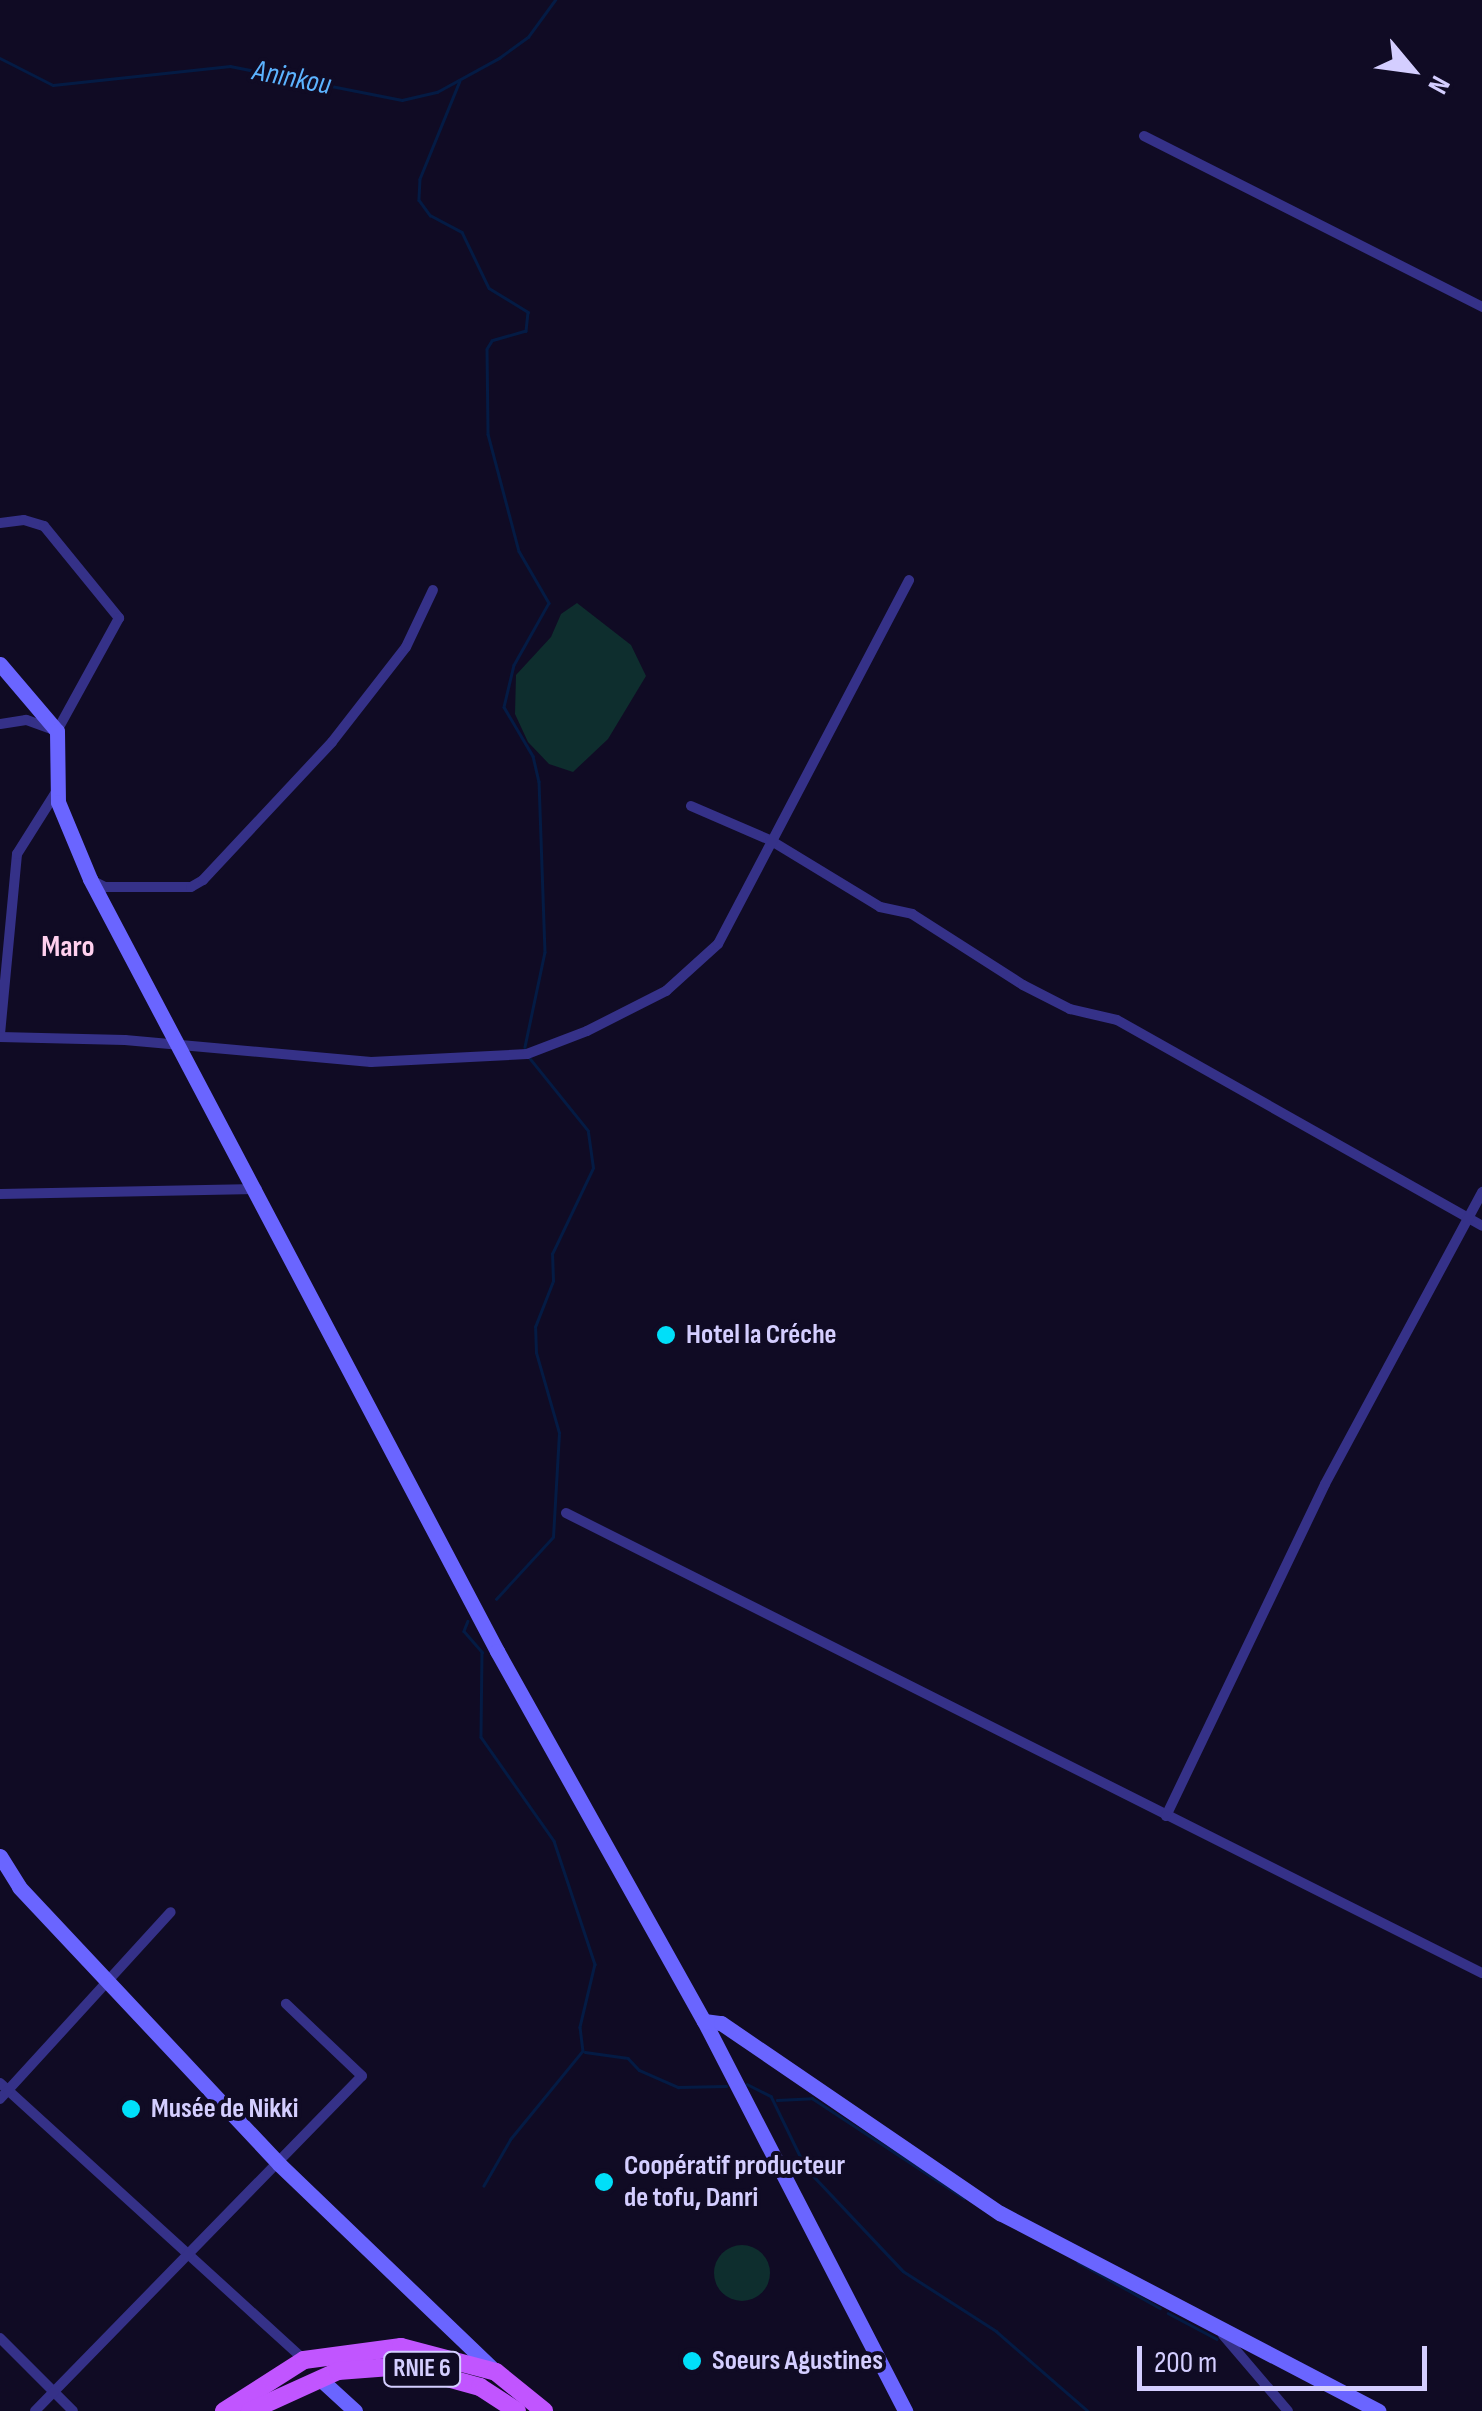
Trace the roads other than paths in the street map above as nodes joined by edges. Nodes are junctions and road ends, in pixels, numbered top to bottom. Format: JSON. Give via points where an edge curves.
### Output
{"nodes":[{"id":1,"x":1144,"y":136,"type":"dead end"},
{"id":2,"x":1482,"y":307,"type":"edge"},
{"id":3,"x":0,"y":523,"type":"edge"},
{"id":4,"x":909,"y":580,"type":"dead end"},
{"id":5,"x":434,"y":590,"type":"dead end"},
{"id":6,"x":0,"y":664,"type":"edge"},
{"id":7,"x":0,"y":724,"type":"edge"},
{"id":8,"x":57,"y":732,"type":"junction"},
{"id":9,"x":56,"y":792,"type":"junction"},
{"id":10,"x":691,"y":806,"type":"dead end"},
{"id":11,"x":770,"y":840,"type":"junction"},
{"id":12,"x":90,"y":879,"type":"junction"},
{"id":13,"x":6,"y":880,"type":"edge"},
{"id":14,"x":0,"y":1036,"type":"edge"},
{"id":15,"x":177,"y":1046,"type":"junction"},
{"id":16,"x":257,"y":1189,"type":"junction"},
{"id":17,"x":1482,"y":1192,"type":"edge"},
{"id":18,"x":0,"y":1194,"type":"edge"},
{"id":19,"x":1466,"y":1221,"type":"junction"},
{"id":20,"x":1482,"y":1226,"type":"edge"},
{"id":21,"x":566,"y":1513,"type":"dead end"},
{"id":22,"x":1166,"y":1816,"type":"junction"},
{"id":23,"x":0,"y":1856,"type":"edge"},
{"id":24,"x":171,"y":1912,"type":"dead end"},
{"id":25,"x":1482,"y":1973,"type":"edge"},
{"id":26,"x":108,"y":1980,"type":"junction"},
{"id":27,"x":286,"y":2004,"type":"dead end"},
{"id":28,"x":704,"y":2021,"type":"junction"},
{"id":29,"x":2,"y":2091,"type":"edge"},
{"id":30,"x":278,"y":2164,"type":"junction"},
{"id":31,"x":190,"y":2257,"type":"junction"},
{"id":32,"x":1223,"y":2335,"type":"junction"},
{"id":33,"x":0,"y":2338,"type":"edge"},
{"id":34,"x":304,"y":2360,"type":"junction"},
{"id":35,"x":496,"y":2372,"type":"junction"},
{"id":36,"x":319,"y":2378,"type":"junction"},
{"id":37,"x":52,"y":2392,"type":"junction"},
{"id":38,"x":35,"y":2411,"type":"edge"},
{"id":39,"x":73,"y":2411,"type":"edge"},
{"id":40,"x":224,"y":2411,"type":"edge"},
{"id":41,"x":250,"y":2411,"type":"edge"},
{"id":42,"x":355,"y":2411,"type":"edge"},
{"id":43,"x":516,"y":2411,"type":"edge"},
{"id":44,"x":544,"y":2411,"type":"edge"},
{"id":45,"x":906,"y":2411,"type":"edge"},
{"id":46,"x":1288,"y":2411,"type":"edge"},
{"id":47,"x":1378,"y":2411,"type":"edge"}],
"edges":[{"from":1,"to":2,"type":"street"},
{"from":3,"to":8,"type":"street","via":[[44,526],[120,618]]},
{"from":4,"to":11,"type":"street"},
{"from":5,"to":12,"type":"street","via":[[406,647],[332,742],[203,880],[191,887],[105,887]]},
{"from":6,"to":8,"type":"street"},
{"from":7,"to":8,"type":"street","via":[[26,720]]},
{"from":8,"to":9,"type":"street"},
{"from":9,"to":12,"type":"street"},
{"from":9,"to":13,"type":"street"},
{"from":10,"to":11,"type":"street"},
{"from":11,"to":15,"type":"street","via":[[703,964],[666,992],[551,1046],[527,1054],[372,1062]]},
{"from":11,"to":19,"type":"street","via":[[880,907],[912,914],[1023,986],[1070,1009],[1117,1020],[1158,1049],[1365,1156]]},
{"from":12,"to":15,"type":"street"},
{"from":13,"to":14,"type":"street"},
{"from":14,"to":15,"type":"street"},
{"from":15,"to":16,"type":"street"},
{"from":16,"to":18,"type":"street"},
{"from":16,"to":28,"type":"street","via":[[497,1650]]},
{"from":17,"to":19,"type":"street"},
{"from":19,"to":20,"type":"street"},
{"from":19,"to":22,"type":"street","via":[[1325,1484]]},
{"from":21,"to":22,"type":"street"},
{"from":22,"to":25,"type":"street"},
{"from":23,"to":26,"type":"street","via":[[19,1886]]},
{"from":24,"to":26,"type":"street"},
{"from":26,"to":29,"type":"street"},
{"from":26,"to":30,"type":"street"},
{"from":27,"to":30,"type":"street","via":[[362,2076]]},
{"from":28,"to":32,"type":"street","via":[[721,2022],[1000,2213]]},
{"from":28,"to":45,"type":"street"},
{"from":29,"to":31,"type":"street"},
{"from":30,"to":31,"type":"street"},
{"from":30,"to":35,"type":"street"},
{"from":31,"to":34,"type":"street"},
{"from":31,"to":37,"type":"street"},
{"from":32,"to":46,"type":"street"},
{"from":32,"to":47,"type":"street"},
{"from":33,"to":37,"type":"street"},
{"from":34,"to":35,"type":"main road","number":"RNIE 6","via":[[400,2347]]},
{"from":34,"to":40,"type":"main road","number":"RNIE 6"},
{"from":35,"to":44,"type":"main road","number":"RNIE 6"},
{"from":36,"to":41,"type":"main road","number":"RNIE 6"},
{"from":36,"to":42,"type":"street"},
{"from":36,"to":43,"type":"main road","number":"RNIE 6","via":[[370,2366],[438,2372],[480,2387]]},
{"from":37,"to":38,"type":"street"},
{"from":37,"to":39,"type":"street"}]}
